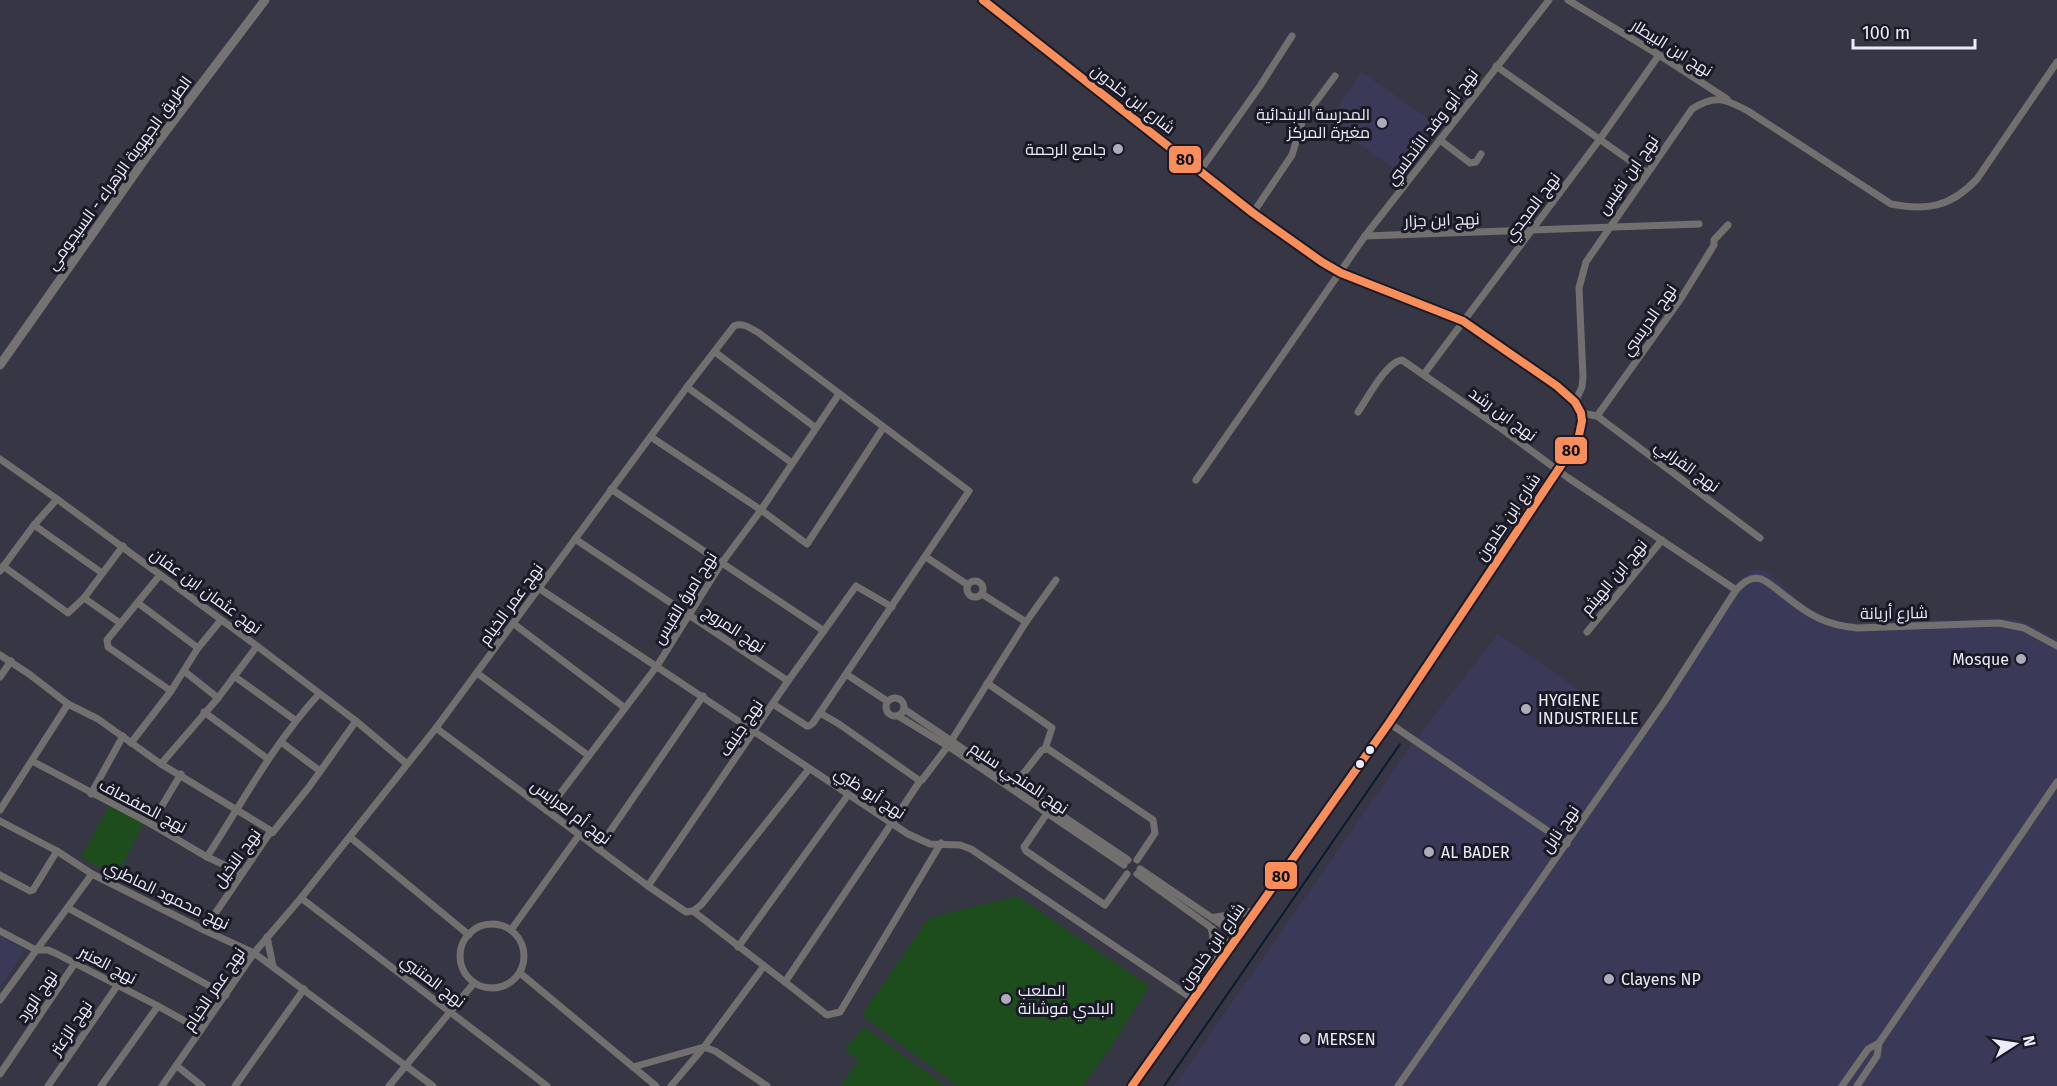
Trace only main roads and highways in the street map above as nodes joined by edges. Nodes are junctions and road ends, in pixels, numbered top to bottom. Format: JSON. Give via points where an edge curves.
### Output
{"nodes":[{"id":1,"x":265,"y":0,"type":"edge"},
{"id":2,"x":0,"y":365,"type":"edge"}],
"edges":[{"from":1,"to":2,"type":"main road","name":"الطريق الجهوية الزهراء - السيجومي","via":[[150,152]]}]}
